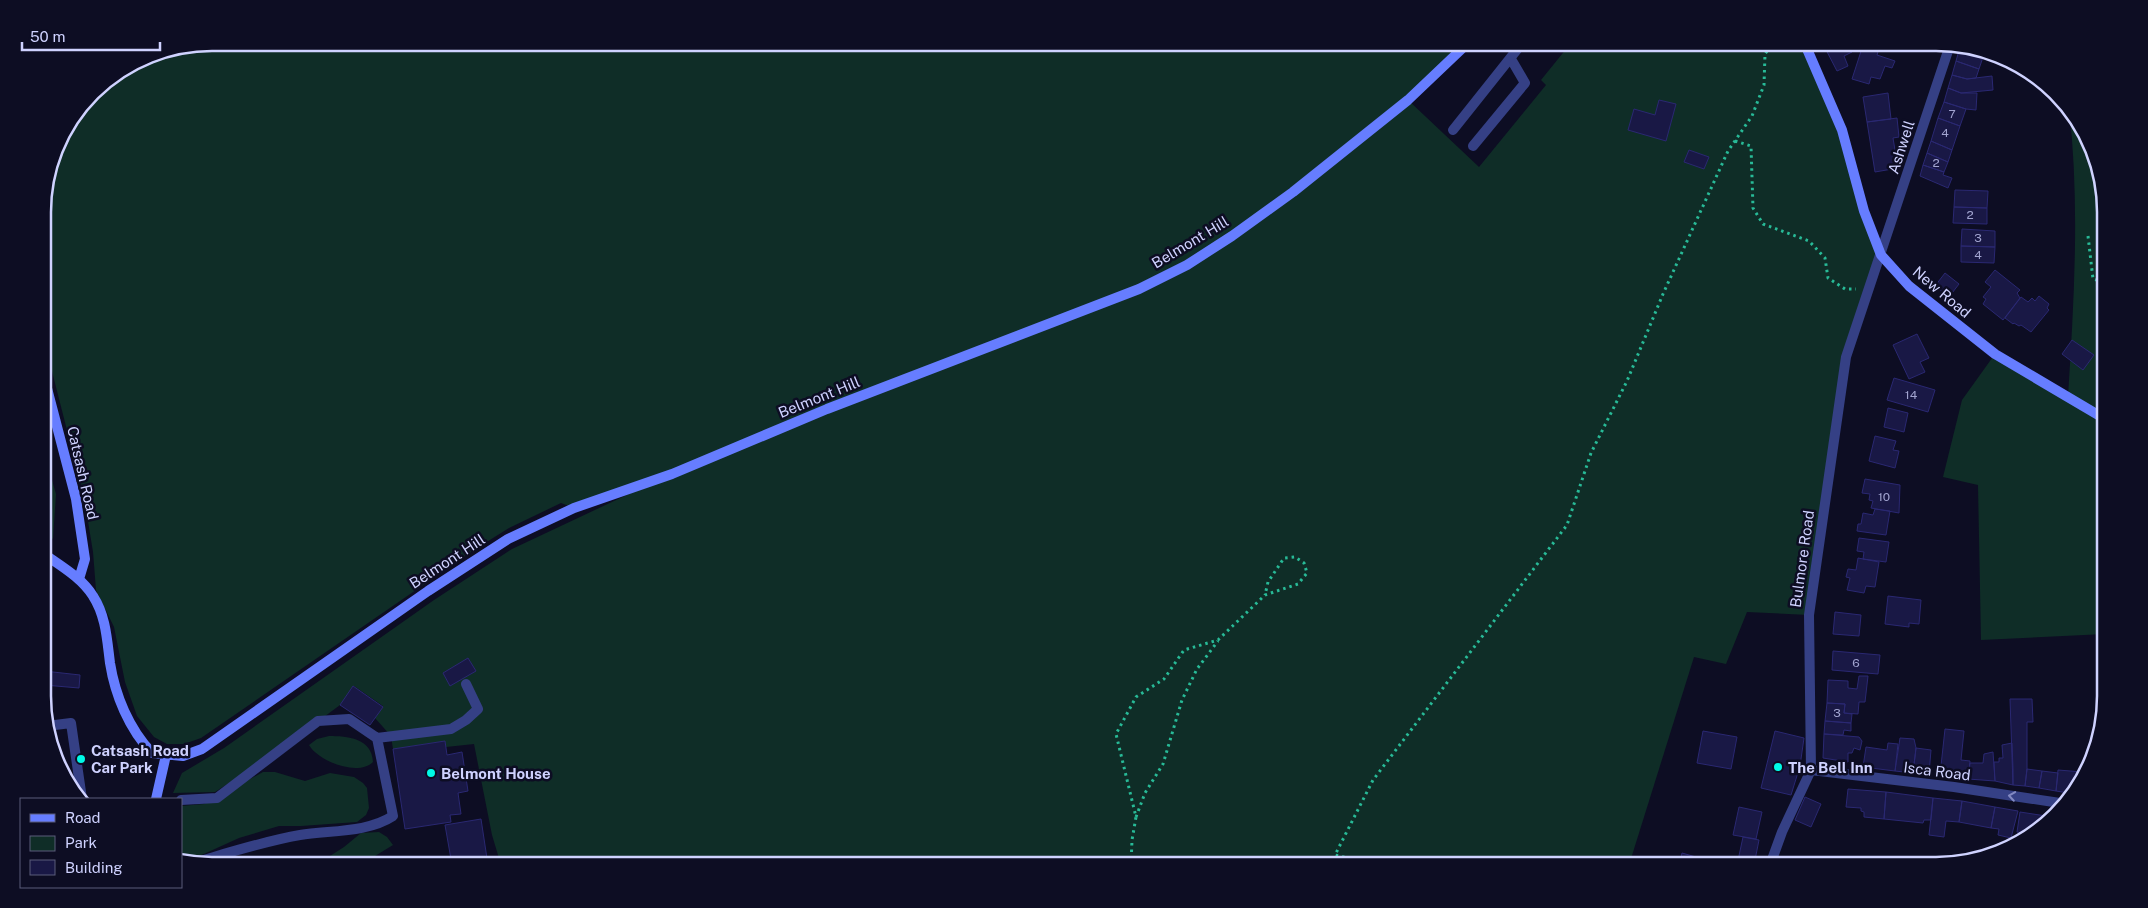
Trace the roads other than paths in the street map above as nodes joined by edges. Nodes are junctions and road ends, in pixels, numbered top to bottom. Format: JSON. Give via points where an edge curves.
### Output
{"nodes":[{"id":1,"x":1459,"y":51,"type":"edge"},
{"id":2,"x":1516,"y":51,"type":"edge"},
{"id":3,"x":1808,"y":51,"type":"edge"},
{"id":4,"x":1948,"y":52,"type":"edge"},
{"id":5,"x":1511,"y":59,"type":"junction"},
{"id":6,"x":1453,"y":130,"type":"dead end"},
{"id":7,"x":1473,"y":146,"type":"dead end"},
{"id":8,"x":1881,"y":255,"type":"junction"},
{"id":9,"x":52,"y":406,"type":"edge"},
{"id":10,"x":2097,"y":414,"type":"edge"},
{"id":11,"x":51,"y":559,"type":"edge"},
{"id":12,"x":79,"y":579,"type":"junction"},
{"id":13,"x":466,"y":684,"type":"dead end"},
{"id":14,"x":54,"y":725,"type":"edge"},
{"id":15,"x":377,"y":738,"type":"junction"},
{"id":16,"x":166,"y":755,"type":"junction"},
{"id":17,"x":1811,"y":770,"type":"junction"},
{"id":18,"x":80,"y":788,"type":"edge"},
{"id":19,"x":156,"y":798,"type":"edge"},
{"id":20,"x":182,"y":800,"type":"edge"},
{"id":21,"x":2056,"y":802,"type":"edge"},
{"id":22,"x":1773,"y":856,"type":"edge"},
{"id":23,"x":213,"y":857,"type":"edge"}],
"edges":[{"from":1,"to":16,"type":"main road","name":"Belmont Hill","via":[[1408,100],[1293,192],[1187,265],[1138,289],[827,409],[672,474],[574,508],[508,539],[202,749],[183,756]]},
{"from":2,"to":5,"type":"street"},
{"from":3,"to":8,"type":"main road","name":"New Road","via":[[1842,130],[1864,211]]},
{"from":4,"to":8,"type":"street","name":"Ashwell"},
{"from":5,"to":6,"type":"street"},
{"from":5,"to":7,"type":"street","via":[[1525,83]]},
{"from":8,"to":10,"type":"main road","name":"New Road","via":[[1909,286],[1995,354]]},
{"from":8,"to":17,"type":"street","name":"Bulmore Road","via":[[1846,357],[1810,606]]},
{"from":9,"to":12,"type":"main road","name":"Catsash Road","via":[[76,499],[85,559]]},
{"from":11,"to":12,"type":"main road"},
{"from":12,"to":16,"type":"main road","via":[[93,595],[102,613],[120,699],[138,737],[152,753]]},
{"from":13,"to":15,"type":"street","via":[[478,709],[466,720],[451,729]]},
{"from":14,"to":18,"type":"street","via":[[71,723]]},
{"from":15,"to":20,"type":"street","via":[[349,719],[318,721],[217,798]]},
{"from":15,"to":23,"type":"street","via":[[393,816],[381,824],[301,835]]},
{"from":16,"to":19,"type":"main road"},
{"from":21,"to":17,"type":"street","name":"Isca Road","one_way":true},
{"from":17,"to":22,"type":"street","name":"Bulmore Road"}]}
